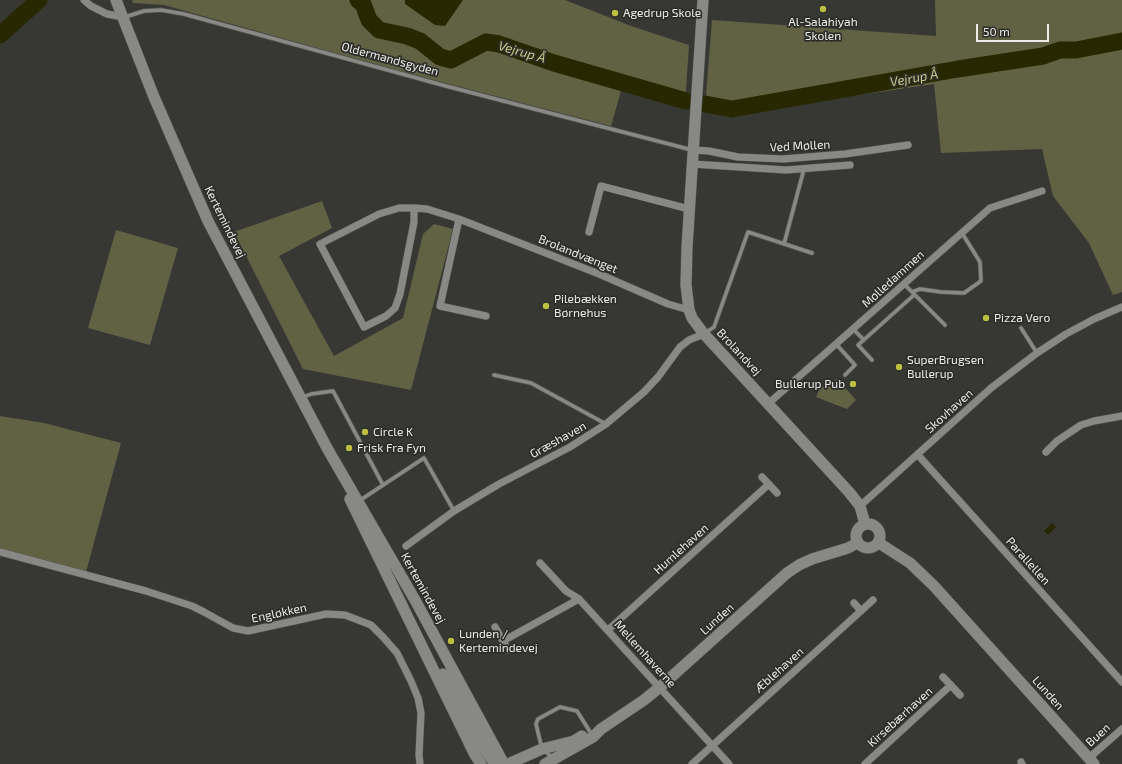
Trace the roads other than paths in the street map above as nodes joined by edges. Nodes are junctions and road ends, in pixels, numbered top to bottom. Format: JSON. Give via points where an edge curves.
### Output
{"nodes":[{"id":1,"x":84,"y":0,"type":"edge"},
{"id":2,"x":116,"y":0,"type":"edge"},
{"id":3,"x":704,"y":0,"type":"edge"},
{"id":4,"x":123,"y":17,"type":"junction"},
{"id":5,"x":908,"y":145,"type":"dead end"},
{"id":6,"x":693,"y":150,"type":"junction"},
{"id":7,"x":692,"y":164,"type":"junction"},
{"id":8,"x":850,"y":165,"type":"dead end"},
{"id":9,"x":804,"y":169,"type":"junction"},
{"id":10,"x":1042,"y":191,"type":"dead end"},
{"id":11,"x":414,"y":208,"type":"junction"},
{"id":12,"x":689,"y":209,"type":"junction"},
{"id":13,"x":459,"y":219,"type":"junction"},
{"id":14,"x":590,"y":232,"type":"dead end"},
{"id":15,"x":962,"y":232,"type":"junction"},
{"id":16,"x":784,"y":244,"type":"junction"},
{"id":17,"x":812,"y":253,"type":"dead end"},
{"id":18,"x":904,"y":284,"type":"junction"},
{"id":19,"x":913,"y":293,"type":"junction"},
{"id":20,"x":1122,"y":307,"type":"edge"},
{"id":21,"x":689,"y":310,"type":"junction"},
{"id":22,"x":486,"y":316,"type":"dead end"},
{"id":23,"x":945,"y":325,"type":"dead end"},
{"id":24,"x":1021,"y":328,"type":"dead end"},
{"id":25,"x":853,"y":329,"type":"junction"},
{"id":26,"x":704,"y":334,"type":"junction"},
{"id":27,"x":864,"y":340,"type":"junction"},
{"id":28,"x":836,"y":344,"type":"junction"},
{"id":29,"x":1037,"y":353,"type":"junction"},
{"id":30,"x":872,"y":360,"type":"dead end"},
{"id":31,"x":494,"y":375,"type":"dead end"},
{"id":32,"x":845,"y":375,"type":"dead end"},
{"id":33,"x":301,"y":398,"type":"junction"},
{"id":34,"x":769,"y":403,"type":"junction"},
{"id":35,"x":1122,"y":416,"type":"edge"},
{"id":36,"x":606,"y":424,"type":"junction"},
{"id":37,"x":327,"y":448,"type":"junction"},
{"id":38,"x":1046,"y":452,"type":"dead end"},
{"id":39,"x":918,"y":455,"type":"junction"},
{"id":40,"x":762,"y":477,"type":"dead end"},
{"id":41,"x":769,"y":484,"type":"junction"},
{"id":42,"x":383,"y":486,"type":"junction"},
{"id":43,"x":777,"y":493,"type":"dead end"},
{"id":44,"x":358,"y":501,"type":"junction"},
{"id":45,"x":860,"y":506,"type":"junction"},
{"id":46,"x":454,"y":511,"type":"junction"},
{"id":47,"x":865,"y":524,"type":"junction"},
{"id":48,"x":857,"y":543,"type":"junction"},
{"id":49,"x":879,"y":543,"type":"junction"},
{"id":50,"x":406,"y":546,"type":"dead end"},
{"id":51,"x":0,"y":552,"type":"edge"},
{"id":52,"x":540,"y":563,"type":"dead end"},
{"id":53,"x":388,"y":576,"type":"junction"},
{"id":54,"x":579,"y":599,"type":"junction"},
{"id":55,"x":873,"y":600,"type":"dead end"},
{"id":56,"x":854,"y":603,"type":"dead end"},
{"id":57,"x":861,"y":610,"type":"junction"},
{"id":58,"x":495,"y":627,"type":"dead end"},
{"id":59,"x":608,"y":630,"type":"junction"},
{"id":60,"x":503,"y":641,"type":"junction"},
{"id":61,"x":508,"y":650,"type":"dead end"},
{"id":62,"x":943,"y":677,"type":"dead end"},
{"id":63,"x":1122,"y":682,"type":"edge"},
{"id":64,"x":951,"y":686,"type":"junction"},
{"id":65,"x":660,"y":687,"type":"junction"},
{"id":66,"x":960,"y":695,"type":"dead end"},
{"id":67,"x":1122,"y":729,"type":"edge"},
{"id":68,"x":592,"y":734,"type":"junction"},
{"id":69,"x":712,"y":746,"type":"junction"},
{"id":70,"x":542,"y":749,"type":"junction"},
{"id":71,"x":550,"y":761,"type":"edge"},
{"id":72,"x":1091,"y":761,"type":"edge"},
{"id":73,"x":420,"y":764,"type":"edge"},
{"id":74,"x":481,"y":764,"type":"edge"},
{"id":75,"x":494,"y":764,"type":"edge"},
{"id":76,"x":504,"y":764,"type":"edge"},
{"id":77,"x":508,"y":764,"type":"edge"},
{"id":78,"x":692,"y":764,"type":"edge"},
{"id":79,"x":729,"y":764,"type":"edge"},
{"id":80,"x":865,"y":764,"type":"edge"}],
"edges":[{"from":1,"to":4,"type":"street","name":"Oldermandsgyden","via":[[107,14]]},
{"from":2,"to":4,"type":"street","name":"Kertemindevej"},
{"from":3,"to":6,"type":"street","name":"Brolandvej"},
{"from":4,"to":6,"type":"lane","name":"Oldermandsgyden","via":[[144,11],[161,10],[184,14]]},
{"from":4,"to":33,"type":"street","name":"Kertemindevej","via":[[154,97],[208,221]]},
{"from":5,"to":6,"type":"street","name":"Ved Møllen","via":[[846,154],[783,159],[738,157]]},
{"from":6,"to":7,"type":"street","name":"Brolandvej"},
{"from":7,"to":9,"type":"street"},
{"from":7,"to":12,"type":"street","name":"Brolandvej"},
{"from":8,"to":9,"type":"street"},
{"from":9,"to":16,"type":"lane"},
{"from":10,"to":15,"type":"street","name":"Mølledammen","via":[[990,208]]},
{"from":11,"to":11,"type":"street","name":"Brolandvænget","via":[[399,208],[379,214],[320,244],[364,327],[386,316],[395,308],[414,222]]},
{"from":11,"to":13,"type":"street","name":"Brolandvænget","via":[[427,209]]},
{"from":12,"to":14,"type":"street","via":[[601,186]]},
{"from":12,"to":21,"type":"street","name":"Brolandvej","via":[[686,285]]},
{"from":13,"to":21,"type":"street","name":"Brolandvænget","via":[[668,304]]},
{"from":13,"to":22,"type":"street","via":[[440,306]]},
{"from":15,"to":18,"type":"street","name":"Mølledammen"},
{"from":15,"to":19,"type":"lane","via":[[980,262],[981,281],[964,293],[920,289]]},
{"from":16,"to":17,"type":"lane"},
{"from":16,"to":26,"type":"lane","via":[[748,232],[714,327]]},
{"from":18,"to":19,"type":"lane"},
{"from":18,"to":25,"type":"street","name":"Mølledammen"},
{"from":19,"to":23,"type":"lane"},
{"from":19,"to":27,"type":"lane"},
{"from":20,"to":29,"type":"street","name":"Skovhaven","via":[[1066,334]]},
{"from":21,"to":26,"type":"street","name":"Brolandvej"},
{"from":24,"to":29,"type":"lane"},
{"from":25,"to":27,"type":"lane"},
{"from":25,"to":28,"type":"street","name":"Mølledammen"},
{"from":26,"to":34,"type":"street","name":"Brolandvej"},
{"from":26,"to":36,"type":"street","name":"Græshaven","via":[[680,347],[644,392]]},
{"from":27,"to":30,"type":"lane","via":[[858,345]]},
{"from":28,"to":32,"type":"lane","via":[[855,365]]},
{"from":28,"to":34,"type":"street","name":"Mølledammen"},
{"from":29,"to":39,"type":"street","name":"Skovhaven","via":[[990,388]]},
{"from":31,"to":36,"type":"lane","via":[[531,383]]},
{"from":33,"to":37,"type":"street","name":"Kertemindevej"},
{"from":33,"to":42,"type":"lane","via":[[333,391]]},
{"from":34,"to":45,"type":"street","name":"Brolandvej"},
{"from":35,"to":38,"type":"street","via":[[1080,425]]},
{"from":36,"to":46,"type":"street","name":"Græshaven","via":[[570,447]]},
{"from":37,"to":44,"type":"street","name":"Kertemindevej"},
{"from":37,"to":53,"type":"street","name":"Kertemindevej"},
{"from":39,"to":45,"type":"street","name":"Skovhaven"},
{"from":39,"to":63,"type":"street","name":"Parallellen"},
{"from":40,"to":41,"type":"street"},
{"from":41,"to":43,"type":"street"},
{"from":41,"to":59,"type":"street","name":"Humlehaven"},
{"from":42,"to":44,"type":"lane"},
{"from":42,"to":46,"type":"lane","via":[[424,458]]},
{"from":44,"to":76,"type":"street","name":"Kertemindevej","via":[[416,600]]},
{"from":45,"to":47,"type":"street","name":"Brolandvej"},
{"from":46,"to":50,"type":"street","name":"Græshaven"},
{"from":47,"to":48,"type":"street","via":[[858,528]]},
{"from":47,"to":49,"type":"street","via":[[875,526],[879,530]]},
{"from":48,"to":49,"type":"street","via":[[867,549],[874,548]]},
{"from":48,"to":65,"type":"street","name":"Lunden","via":[[812,559],[787,573]]},
{"from":49,"to":72,"type":"street","name":"Lunden","via":[[910,563],[934,586]]},
{"from":51,"to":73,"type":"street","name":"Engløkken","via":[[146,591],[192,606],[233,628],[248,631],[326,614],[345,615],[371,625],[397,654],[418,698],[421,713]]},
{"from":52,"to":54,"type":"street","name":"Mellemhaverne","via":[[566,591]]},
{"from":53,"to":74,"type":"street","name":"Kertemindevej"},
{"from":53,"to":75,"type":"street"},
{"from":54,"to":59,"type":"street","name":"Mellemhaverne"},
{"from":54,"to":60,"type":"street"},
{"from":55,"to":57,"type":"street","name":"Æblehaven"},
{"from":56,"to":57,"type":"street"},
{"from":57,"to":69,"type":"street","name":"Æblehaven"},
{"from":58,"to":60,"type":"street"},
{"from":59,"to":65,"type":"street","name":"Mellemhaverne"},
{"from":60,"to":61,"type":"street"},
{"from":62,"to":64,"type":"street","name":"Kirsebærhaven"},
{"from":64,"to":66,"type":"street","name":"Kirsebærhaven"},
{"from":64,"to":80,"type":"street","name":"Kirsebærhaven"},
{"from":65,"to":68,"type":"street","name":"Lunden"},
{"from":65,"to":69,"type":"street","name":"Mellemhaverne"},
{"from":67,"to":72,"type":"street","name":"Buen"},
{"from":68,"to":70,"type":"street","name":"Lunden"},
{"from":68,"to":70,"type":"lane","via":[[577,711],[560,707],[538,719],[536,724]]},
{"from":68,"to":71,"type":"street","name":"Lunden"},
{"from":69,"to":78,"type":"street","name":"Æblehaven"},
{"from":69,"to":79,"type":"street","name":"Mellemhaverne"},
{"from":70,"to":71,"type":"lane"},
{"from":70,"to":77,"type":"street","name":"Lunden"}]}
